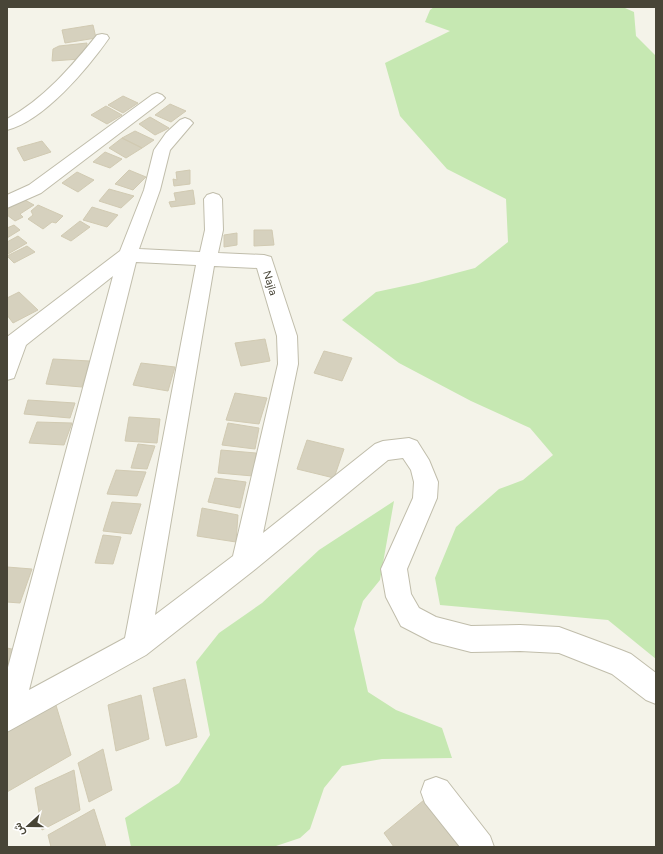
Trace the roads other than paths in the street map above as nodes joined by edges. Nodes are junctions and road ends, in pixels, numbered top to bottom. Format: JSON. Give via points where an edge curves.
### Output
{"nodes":[{"id":1,"x":102,"y":38,"type":"dead end"},
{"id":2,"x":157,"y":98,"type":"dead end"},
{"id":3,"x":185,"y":123,"type":"dead end"},
{"id":4,"x":7,"y":125,"type":"edge"},
{"id":5,"x":213,"y":199,"type":"dead end"},
{"id":6,"x":7,"y":202,"type":"edge"},
{"id":7,"x":128,"y":255,"type":"junction"},
{"id":8,"x":206,"y":259,"type":"junction"},
{"id":9,"x":12,"y":345,"type":"edge"},
{"id":10,"x":7,"y":372,"type":"edge"},
{"id":11,"x":244,"y":563,"type":"junction"},
{"id":12,"x":137,"y":646,"type":"junction"},
{"id":13,"x":656,"y":690,"type":"edge"},
{"id":14,"x":8,"y":717,"type":"edge"},
{"id":15,"x":436,"y":792,"type":"dead end"},
{"id":16,"x":479,"y":847,"type":"edge"}],
"edges":[{"from":1,"to":4,"type":"street","via":[[67,82],[22,118]]},
{"from":2,"to":6,"type":"street","via":[[35,189]]},
{"from":3,"to":7,"type":"street","via":[[162,150],[152,190]]},
{"from":5,"to":8,"type":"street","via":[[212,246]]},
{"from":7,"to":8,"type":"street","name":"Najla"},
{"from":7,"to":9,"type":"street"},
{"from":7,"to":14,"type":"street"},
{"from":8,"to":11,"type":"street","name":"Najla","via":[[264,262],[287,336],[288,364]]},
{"from":8,"to":12,"type":"street"},
{"from":9,"to":10,"type":"street"},
{"from":11,"to":12,"type":"street"},
{"from":11,"to":13,"type":"street","via":[[384,451],[409,448],[421,467],[426,482],[425,498],[394,569],[399,597],[410,617],[432,629],[471,639],[559,640],[621,664]]},
{"from":12,"to":14,"type":"street"},
{"from":15,"to":16,"type":"street"}]}
